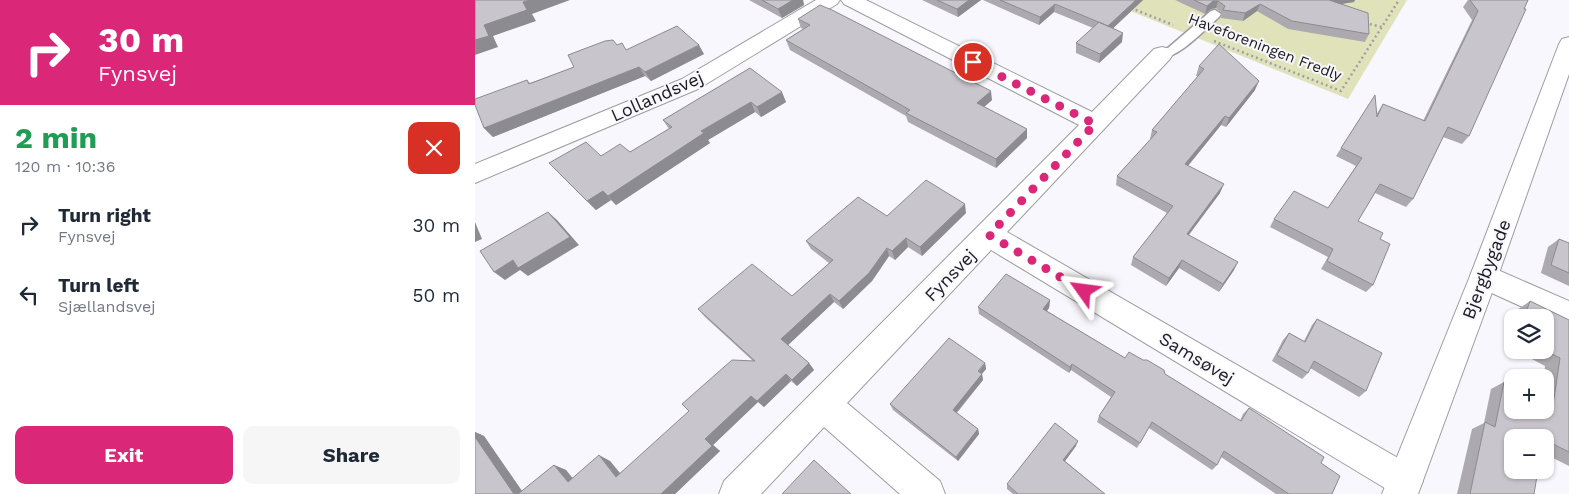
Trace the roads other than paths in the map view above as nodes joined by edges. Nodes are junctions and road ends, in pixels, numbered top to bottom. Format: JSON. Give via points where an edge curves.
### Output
{"nodes":[{"id":1,"x":830,"y":0,"type":"edge"},
{"id":2,"x":851,"y":0,"type":"edge"},
{"id":3,"x":1215,"y":14,"type":"dead end"},
{"id":4,"x":1162,"y":54,"type":"joint"},
{"id":5,"x":1566,"y":61,"type":"edge"},
{"id":6,"x":1095,"y":124,"type":"junction"},
{"id":7,"x":475,"y":174,"type":"edge"},
{"id":8,"x":989,"y":235,"type":"junction"},
{"id":9,"x":1484,"y":276,"type":"junction"},
{"id":10,"x":1569,"y":315,"type":"edge"},
{"id":11,"x":824,"y":404,"type":"junction"},
{"id":12,"x":1403,"y":487,"type":"edge"},
{"id":13,"x":737,"y":494,"type":"edge"},
{"id":14,"x":927,"y":494,"type":"edge"}],
"edges":[{"from":1,"to":7,"type":"street","name":"Lollandsvej","via":[[690,84]]},
{"from":2,"to":6,"type":"street"},
{"from":3,"to":4,"type":"lane","via":[[1172,51]]},
{"from":4,"to":6,"type":"street","name":"Fynsvej"},
{"from":5,"to":9,"type":"street","name":"Bjergbygade"},
{"from":6,"to":8,"type":"street","name":"Fynsvej"},
{"from":8,"to":11,"type":"street","name":"Fynsvej"},
{"from":8,"to":12,"type":"street","name":"Samsøvej"},
{"from":9,"to":10,"type":"street"},
{"from":9,"to":12,"type":"street","name":"Bjergbygade"},
{"from":11,"to":13,"type":"street","name":"Fynsvej"},
{"from":11,"to":14,"type":"street"}]}
